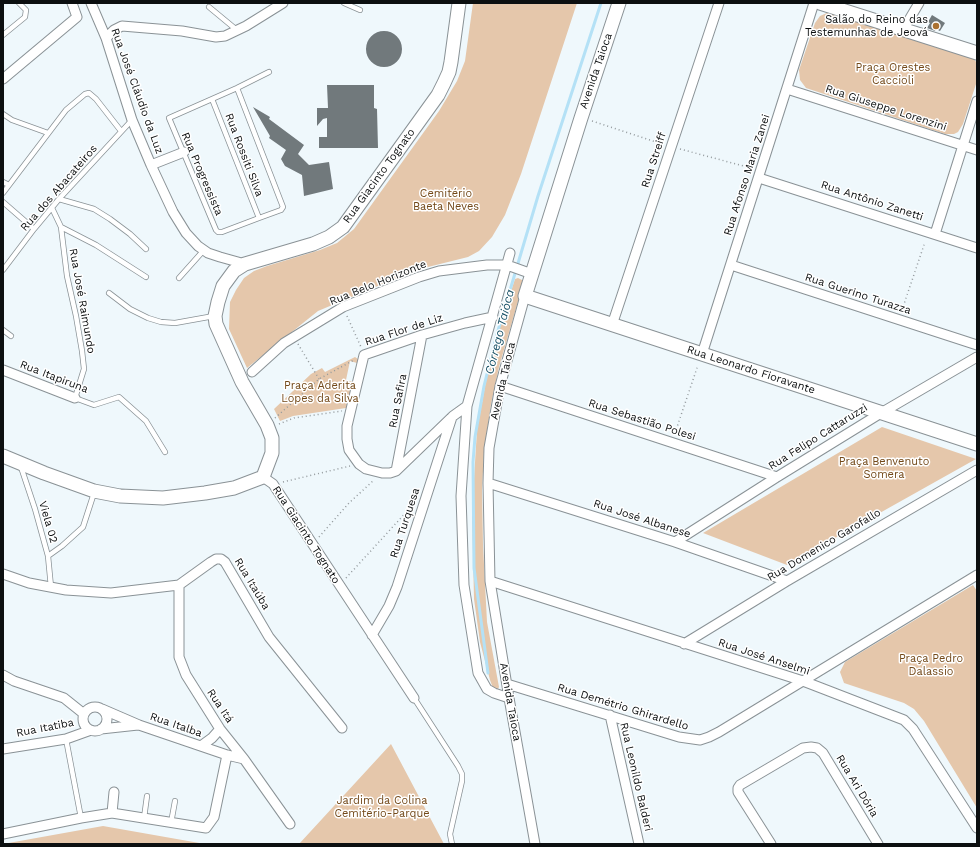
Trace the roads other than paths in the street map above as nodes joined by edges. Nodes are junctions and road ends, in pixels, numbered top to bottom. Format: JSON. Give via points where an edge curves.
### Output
{"nodes":[{"id":1,"x":19,"y":3,"type":"edge"},
{"id":2,"x":72,"y":3,"type":"edge"},
{"id":3,"x":91,"y":3,"type":"edge"},
{"id":4,"x":344,"y":3,"type":"edge"},
{"id":5,"x":459,"y":3,"type":"edge"},
{"id":6,"x":619,"y":3,"type":"edge"},
{"id":7,"x":719,"y":3,"type":"edge"},
{"id":8,"x":814,"y":3,"type":"edge"},
{"id":9,"x":820,"y":3,"type":"edge"},
{"id":10,"x":919,"y":3,"type":"edge"},
{"id":11,"x":281,"y":4,"type":"edge"},
{"id":12,"x":209,"y":7,"type":"dead end"},
{"id":13,"x":360,"y":10,"type":"dead end"},
{"id":14,"x":903,"y":30,"type":"junction"},
{"id":15,"x":238,"y":31,"type":"junction"},
{"id":16,"x":3,"y":35,"type":"edge"},
{"id":17,"x":106,"y":38,"type":"junction"},
{"id":18,"x":977,"y":53,"type":"edge"},
{"id":19,"x":269,"y":72,"type":"dead end"},
{"id":20,"x":3,"y":79,"type":"edge"},
{"id":21,"x":237,"y":88,"type":"junction"},
{"id":22,"x":787,"y":89,"type":"junction"},
{"id":23,"x":212,"y":99,"type":"junction"},
{"id":24,"x":977,"y":101,"type":"edge"},
{"id":25,"x":3,"y":114,"type":"edge"},
{"id":26,"x":132,"y":120,"type":"junction"},
{"id":27,"x":121,"y":131,"type":"junction"},
{"id":28,"x":48,"y":133,"type":"junction"},
{"id":29,"x":962,"y":146,"type":"junction"},
{"id":30,"x":977,"y":150,"type":"edge"},
{"id":31,"x":184,"y":152,"type":"junction"},
{"id":32,"x":151,"y":165,"type":"junction"},
{"id":33,"x":759,"y":178,"type":"junction"},
{"id":34,"x":3,"y":182,"type":"edge"},
{"id":35,"x":9,"y":185,"type":"junction"},
{"id":36,"x":3,"y":193,"type":"edge"},
{"id":37,"x":59,"y":199,"type":"junction"},
{"id":38,"x":3,"y":202,"type":"edge"},
{"id":39,"x":52,"y":208,"type":"junction"},
{"id":40,"x":258,"y":218,"type":"junction"},
{"id":41,"x":61,"y":227,"type":"junction"},
{"id":42,"x":34,"y":229,"type":"junction"},
{"id":43,"x":932,"y":233,"type":"junction"},
{"id":44,"x":977,"y":248,"type":"edge"},
{"id":45,"x":146,"y":249,"type":"dead end"},
{"id":46,"x":204,"y":250,"type":"junction"},
{"id":47,"x":510,"y":253,"type":"dead end"},
{"id":48,"x":245,"y":264,"type":"junction"},
{"id":49,"x":731,"y":265,"type":"junction"},
{"id":50,"x":511,"y":266,"type":"junction"},
{"id":51,"x":3,"y":270,"type":"edge"},
{"id":52,"x":528,"y":272,"type":"junction"},
{"id":53,"x":146,"y":277,"type":"dead end"},
{"id":54,"x":179,"y":278,"type":"dead end"},
{"id":55,"x":109,"y":293,"type":"dead end"},
{"id":56,"x":525,"y":296,"type":"junction"},
{"id":57,"x":215,"y":316,"type":"junction"},
{"id":58,"x":493,"y":317,"type":"junction"},
{"id":59,"x":612,"y":324,"type":"junction"},
{"id":60,"x":3,"y":330,"type":"edge"},
{"id":61,"x":422,"y":335,"type":"junction"},
{"id":62,"x":11,"y":336,"type":"dead end"},
{"id":63,"x":977,"y":345,"type":"edge"},
{"id":64,"x":702,"y":354,"type":"junction"},
{"id":65,"x":977,"y":357,"type":"edge"},
{"id":66,"x":3,"y":370,"type":"edge"},
{"id":67,"x":252,"y":372,"type":"dead end"},
{"id":68,"x":500,"y":386,"type":"junction"},
{"id":69,"x":75,"y":398,"type":"junction"},
{"id":70,"x":467,"y":406,"type":"junction"},
{"id":71,"x":881,"y":412,"type":"junction"},
{"id":72,"x":453,"y":416,"type":"junction"},
{"id":73,"x":977,"y":444,"type":"edge"},
{"id":74,"x":166,"y":452,"type":"dead end"},
{"id":75,"x":4,"y":458,"type":"edge"},
{"id":76,"x":20,"y":463,"type":"junction"},
{"id":77,"x":977,"y":470,"type":"edge"},
{"id":78,"x":396,"y":471,"type":"junction"},
{"id":79,"x":777,"y":477,"type":"junction"},
{"id":80,"x":268,"y":480,"type":"junction"},
{"id":81,"x":488,"y":482,"type":"junction"},
{"id":82,"x":94,"y":491,"type":"junction"},
{"id":83,"x":675,"y":542,"type":"junction"},
{"id":84,"x":48,"y":556,"type":"junction"},
{"id":85,"x":3,"y":574,"type":"edge"},
{"id":86,"x":977,"y":575,"type":"edge"},
{"id":87,"x":490,"y":581,"type":"junction"},
{"id":88,"x":787,"y":581,"type":"junction"},
{"id":89,"x":180,"y":585,"type":"junction"},
{"id":90,"x":51,"y":587,"type":"junction"},
{"id":91,"x":372,"y":635,"type":"junction"},
{"id":92,"x":684,"y":644,"type":"junction"},
{"id":93,"x":3,"y":676,"type":"edge"},
{"id":94,"x":803,"y":681,"type":"junction"},
{"id":95,"x":507,"y":684,"type":"junction"},
{"id":96,"x":64,"y":698,"type":"junction"},
{"id":97,"x":414,"y":698,"type":"joint"},
{"id":98,"x":509,"y":698,"type":"junction"},
{"id":99,"x":98,"y":708,"type":"junction"},
{"id":100,"x":84,"y":714,"type":"junction"},
{"id":101,"x":610,"y":715,"type":"junction"},
{"id":102,"x":139,"y":725,"type":"junction"},
{"id":103,"x":342,"y":728,"type":"dead end"},
{"id":104,"x":101,"y":729,"type":"junction"},
{"id":105,"x":220,"y":729,"type":"junction"},
{"id":106,"x":91,"y":730,"type":"junction"},
{"id":107,"x":66,"y":739,"type":"junction"},
{"id":108,"x":201,"y":746,"type":"junction"},
{"id":109,"x":3,"y":748,"type":"edge"},
{"id":110,"x":227,"y":755,"type":"junction"},
{"id":111,"x":244,"y":759,"type":"junction"},
{"id":112,"x":114,"y":792,"type":"dead end"},
{"id":113,"x":147,"y":796,"type":"dead end"},
{"id":114,"x":175,"y":801,"type":"dead end"},
{"id":115,"x":112,"y":813,"type":"junction"},
{"id":116,"x":81,"y":818,"type":"junction"},
{"id":117,"x":144,"y":818,"type":"junction"},
{"id":118,"x":171,"y":823,"type":"junction"},
{"id":119,"x":290,"y":824,"type":"dead end"},
{"id":120,"x":977,"y":828,"type":"edge"},
{"id":121,"x":3,"y":834,"type":"edge"},
{"id":122,"x":452,"y":844,"type":"edge"},
{"id":123,"x":535,"y":844,"type":"edge"},
{"id":124,"x":639,"y":844,"type":"edge"},
{"id":125,"x":771,"y":844,"type":"edge"},
{"id":126,"x":878,"y":844,"type":"edge"}],
"edges":[{"from":1,"to":16,"type":"lane","via":[[26,10],[25,17]]},
{"from":2,"to":20,"type":"street","via":[[77,17]]},
{"from":3,"to":17,"type":"street","name":"Rua José Cláudio da Luz"},
{"from":4,"to":13,"type":"lane"},
{"from":5,"to":48,"type":"street","name":"Rua Giacinto Tognato","via":[[450,67],[444,83],[342,227],[329,237],[313,244]]},
{"from":6,"to":52,"type":"street","name":"Avenida Taioca"},
{"from":7,"to":59,"type":"street","name":"Rua Streiff"},
{"from":8,"to":22,"type":"street","name":"Rua Afonso Maria Zanei"},
{"from":9,"to":14,"type":"street"},
{"from":10,"to":14,"type":"street"},
{"from":11,"to":15,"type":"street"},
{"from":12,"to":15,"type":"lane"},
{"from":14,"to":18,"type":"street"},
{"from":15,"to":17,"type":"street","via":[[216,37],[182,31],[122,26]]},
{"from":17,"to":26,"type":"street","name":"Rua José Cláudio da Luz"},
{"from":19,"to":21,"type":"lane"},
{"from":21,"to":23,"type":"lane"},
{"from":21,"to":40,"type":"lane","via":[[283,205],[281,210]]},
{"from":22,"to":29,"type":"street","name":"Rua Giuseppe Lorenzini"},
{"from":22,"to":33,"type":"street","name":"Rua Afonso Maria Zanei"},
{"from":23,"to":31,"type":"lane","name":"Rua Progressista","via":[[169,118]]},
{"from":23,"to":40,"type":"lane","name":"Rua Rossiti Silva"},
{"from":24,"to":29,"type":"street"},
{"from":25,"to":28,"type":"lane","via":[[12,120]]},
{"from":26,"to":27,"type":"lane","name":"Rua dos Abacateiros"},
{"from":26,"to":32,"type":"street","name":"Rua José Cláudio da Luz"},
{"from":27,"to":28,"type":"lane","via":[[89,93],[66,110]]},
{"from":27,"to":37,"type":"lane","name":"Rua dos Abacateiros"},
{"from":28,"to":35,"type":"lane"},
{"from":29,"to":30,"type":"street","name":"Rua Giuseppe Lorenzini"},
{"from":29,"to":43,"type":"street"},
{"from":31,"to":32,"type":"street"},
{"from":31,"to":40,"type":"lane","name":"Rua Progressista","via":[[216,230],[222,232]]},
{"from":32,"to":46,"type":"street","name":"Rua José Cláudio da Luz","via":[[186,233]]},
{"from":33,"to":43,"type":"street","name":"Rua Antônio Zanetti"},
{"from":33,"to":49,"type":"street","name":"Rua Afonso Maria Zanei"},
{"from":34,"to":35,"type":"lane"},
{"from":35,"to":36,"type":"lane"},
{"from":37,"to":39,"type":"lane","name":"Rua dos Abacateiros"},
{"from":37,"to":45,"type":"lane","via":[[94,209],[130,234]]},
{"from":38,"to":42,"type":"lane"},
{"from":39,"to":41,"type":"lane","name":"Rua José Raimundo"},
{"from":39,"to":42,"type":"lane","name":"Rua dos Abacateiros"},
{"from":41,"to":53,"type":"lane","via":[[96,245]]},
{"from":41,"to":69,"type":"lane","name":"Rua José Raimundo","via":[[66,276],[76,316],[84,369]]},
{"from":42,"to":51,"type":"lane","name":"Rua dos Abacateiros"},
{"from":43,"to":44,"type":"street","name":"Rua Antônio Zanetti"},
{"from":46,"to":48,"type":"street","name":"Rua José Cláudio da Luz","via":[[220,258]]},
{"from":46,"to":54,"type":"lane"},
{"from":47,"to":50,"type":"street"},
{"from":48,"to":57,"type":"street","name":"Rua Giacinto Tognato","via":[[234,271],[224,286]]},
{"from":49,"to":63,"type":"street","name":"Rua Guerino Turazza"},
{"from":49,"to":64,"type":"street","name":"Rua Afonso Maria Zanei"},
{"from":50,"to":52,"type":"street"},
{"from":50,"to":58,"type":"street"},
{"from":50,"to":67,"type":"street","name":"Rua Belo Horizonte","via":[[487,265],[439,271],[343,307],[293,336]]},
{"from":52,"to":56,"type":"street","name":"Avenida Taioca"},
{"from":55,"to":57,"type":"lane","via":[[130,309],[161,322],[175,323]]},
{"from":56,"to":59,"type":"street","name":"Rua Leonardo Fioravante"},
{"from":56,"to":68,"type":"street","name":"Avenida Taioca"},
{"from":57,"to":80,"type":"street","name":"Rua Giacinto Tognato","via":[[216,324],[242,382],[272,438]]},
{"from":58,"to":61,"type":"street","name":"Rua Flor de Liz"},
{"from":58,"to":70,"type":"street"},
{"from":59,"to":64,"type":"street","name":"Rua Leonardo Fioravante"},
{"from":60,"to":62,"type":"lane"},
{"from":61,"to":78,"type":"street","name":"Rua Safira"},
{"from":61,"to":78,"type":"street","name":"Rua Flor de Liz","via":[[364,354],[347,426],[349,450],[359,464],[366,469],[382,473]]},
{"from":64,"to":71,"type":"street","name":"Rua Leonardo Fioravante"},
{"from":65,"to":71,"type":"street","name":"Rua Felipo Cattaruzzi"},
{"from":66,"to":69,"type":"street","name":"Rua Itapiruna"},
{"from":68,"to":79,"type":"street","name":"Rua Sebastião Polesi"},
{"from":68,"to":81,"type":"street","name":"Avenida Taioca","via":[[489,448]]},
{"from":69,"to":74,"type":"lane","name":"Rua Itapiruna","via":[[94,405],[119,397],[146,421]]},
{"from":70,"to":72,"type":"street"},
{"from":70,"to":98,"type":"street","via":[[461,496],[464,586],[478,673],[487,689]]},
{"from":71,"to":73,"type":"street","name":"Rua Leonardo Fioravante"},
{"from":71,"to":79,"type":"street","name":"Rua Felipo Cattaruzzi"},
{"from":72,"to":78,"type":"street"},
{"from":72,"to":91,"type":"street","name":"Rua Turquesa","via":[[397,587]]},
{"from":75,"to":76,"type":"street"},
{"from":76,"to":82,"type":"street"},
{"from":76,"to":84,"type":"lane","name":"Viela 02"},
{"from":77,"to":88,"type":"street","name":"Rua Domenico Garofallo"},
{"from":79,"to":83,"type":"street","name":"Rua Felipo Cattaruzzi"},
{"from":80,"to":82,"type":"street","via":[[234,488],[163,498],[120,496]]},
{"from":80,"to":91,"type":"street","name":"Rua Giacinto Tognato"},
{"from":81,"to":83,"type":"street","name":"Rua José Albanese"},
{"from":81,"to":87,"type":"street","name":"Avenida Taioca"},
{"from":82,"to":84,"type":"lane","via":[[83,527]]},
{"from":83,"to":88,"type":"street","name":"Rua José Albanese"},
{"from":84,"to":90,"type":"lane","name":"Viela 02"},
{"from":85,"to":90,"type":"street","name":"Rua Itaúba"},
{"from":86,"to":94,"type":"street","name":"Rua Demétrio Ghirardello"},
{"from":87,"to":92,"type":"street","name":"Rua José Anselmi"},
{"from":87,"to":95,"type":"street","name":"Avenida Taioca"},
{"from":88,"to":92,"type":"street","name":"Rua Domenico Garofallo"},
{"from":89,"to":90,"type":"street","name":"Rua Itaúba","via":[[111,593]]},
{"from":89,"to":103,"type":"street","name":"Rua Itaúba","via":[[216,559],[225,562],[269,637]]},
{"from":89,"to":105,"type":"street","name":"Rua Itá","via":[[178,657]]},
{"from":91,"to":97,"type":"street","name":"Rua Giacinto Tognato"},
{"from":92,"to":94,"type":"street","name":"Rua José Anselmi"},
{"from":93,"to":96,"type":"street","name":"Rua Italba"},
{"from":94,"to":101,"type":"street","name":"Rua Demétrio Ghirardello","via":[[719,732],[700,740],[679,737]]},
{"from":94,"to":120,"type":"street","name":"Rua José Anselmi","via":[[904,720],[913,729]]},
{"from":95,"to":98,"type":"street","name":"Avenida Taioca"},
{"from":95,"to":101,"type":"street","name":"Rua Demétrio Ghirardello"},
{"from":96,"to":99,"type":"street","name":"Rua Italba"},
{"from":96,"to":100,"type":"street"},
{"from":97,"to":122,"type":"lane","via":[[462,774],[450,834]]},
{"from":98,"to":123,"type":"street","name":"Avenida Taioca"},
{"from":99,"to":100,"type":"street"},
{"from":99,"to":102,"type":"street","name":"Rua Italba"},
{"from":99,"to":104,"type":"street","via":[[105,712],[107,720]]},
{"from":100,"to":106,"type":"street","via":[[84,724]]},
{"from":101,"to":124,"type":"street","name":"Rua Leonildo Balderi"},
{"from":102,"to":104,"type":"street"},
{"from":102,"to":108,"type":"street","name":"Rua Italba"},
{"from":104,"to":106,"type":"street"},
{"from":105,"to":108,"type":"street"},
{"from":105,"to":111,"type":"street","name":"Rua Itá"},
{"from":106,"to":107,"type":"street","name":"Rua Itatiba"},
{"from":107,"to":109,"type":"street","name":"Rua Itatiba"},
{"from":107,"to":116,"type":"lane"},
{"from":108,"to":110,"type":"street","name":"Rua Italba"},
{"from":110,"to":111,"type":"street","name":"Rua Italba"},
{"from":110,"to":118,"type":"street","via":[[214,817],[210,824],[206,828]]},
{"from":111,"to":119,"type":"street","name":"Rua Itá"},
{"from":112,"to":115,"type":"street"},
{"from":113,"to":117,"type":"lane"},
{"from":114,"to":118,"type":"lane"},
{"from":115,"to":116,"type":"street"},
{"from":115,"to":117,"type":"street"},
{"from":116,"to":121,"type":"street"},
{"from":117,"to":118,"type":"street"},
{"from":125,"to":126,"type":"street","name":"Rua Ari Dória","via":[[738,792],[738,788],[803,748],[811,747],[818,748],[823,753]]}]}
